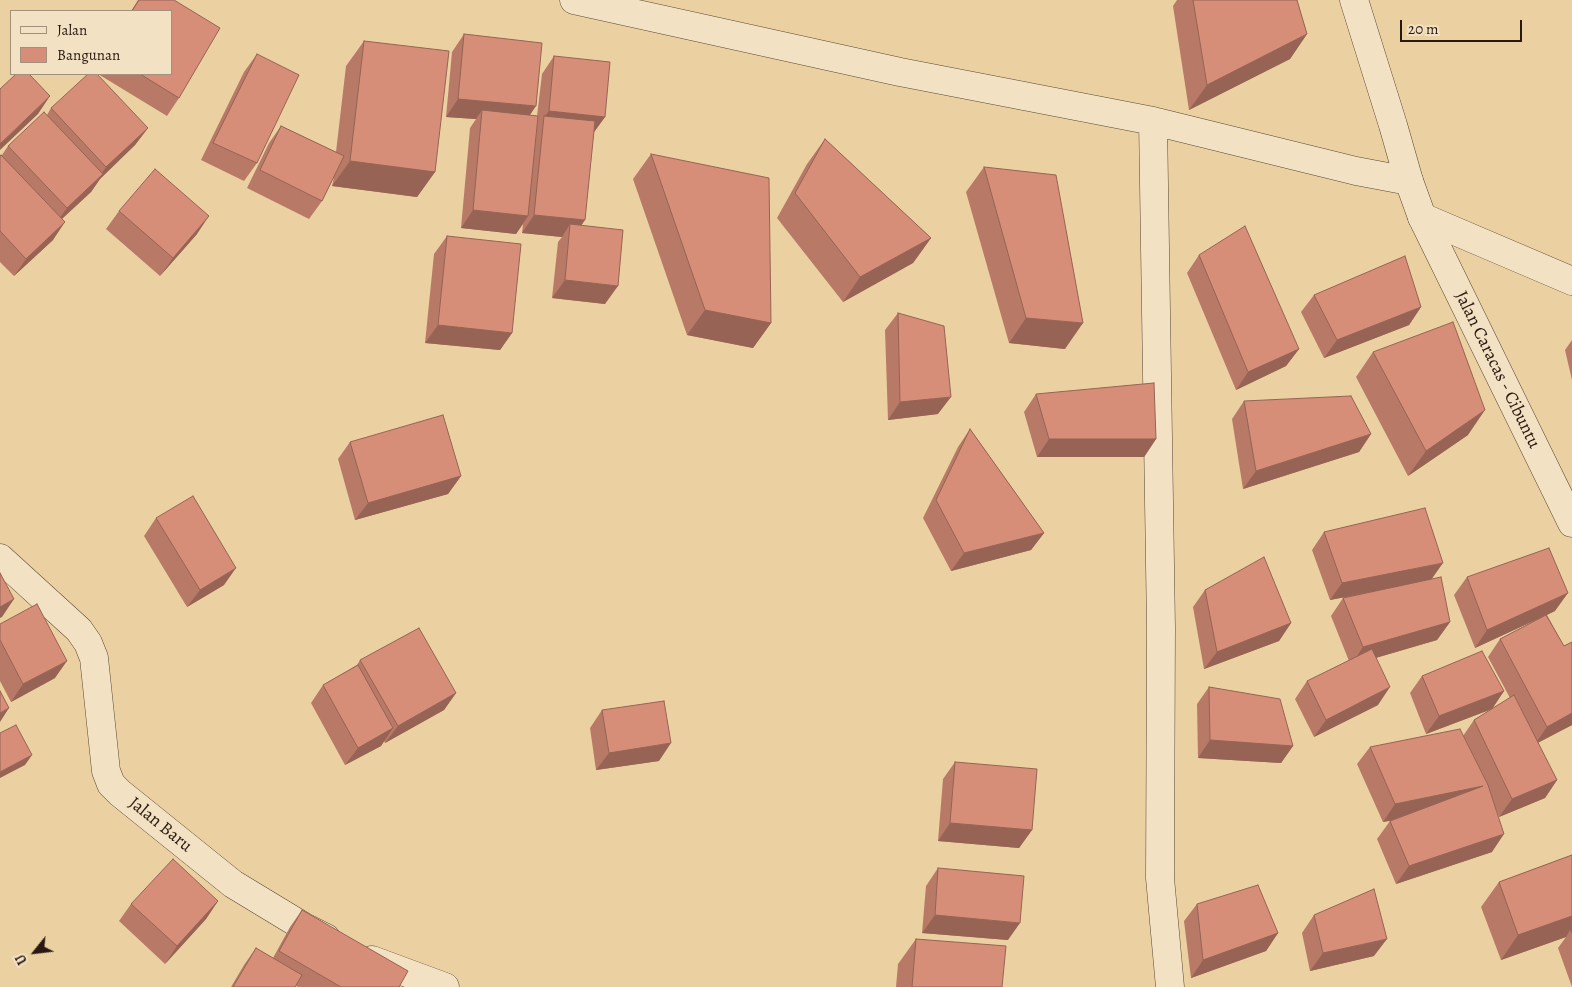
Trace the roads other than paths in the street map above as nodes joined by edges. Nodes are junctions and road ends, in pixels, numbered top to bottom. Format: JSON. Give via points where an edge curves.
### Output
{"nodes":[{"id":1,"x":574,"y":0,"type":"edge"},
{"id":2,"x":1354,"y":0,"type":"edge"},
{"id":3,"x":1153,"y":121,"type":"junction"},
{"id":4,"x":1409,"y":181,"type":"junction"},
{"id":5,"x":1422,"y":217,"type":"junction"},
{"id":6,"x":1572,"y":281,"type":"edge"},
{"id":7,"x":1572,"y":523,"type":"edge"},
{"id":8,"x":0,"y":558,"type":"edge"},
{"id":9,"x":445,"y":987,"type":"edge"},
{"id":10,"x":1170,"y":987,"type":"edge"}],
"edges":[{"from":1,"to":3,"type":"street","via":[[900,72]]},
{"from":2,"to":4,"type":"street","name":"Jalan Caracas - Cibuntu"},
{"from":3,"to":4,"type":"street"},
{"from":3,"to":10,"type":"street","via":[[1161,628],[1160,878]]},
{"from":4,"to":5,"type":"street","name":"Jalan Caracas - Cibuntu"},
{"from":5,"to":6,"type":"street"},
{"from":5,"to":7,"type":"street","name":"Jalan Caracas - Cibuntu"},
{"from":8,"to":9,"type":"street","name":"Jalan Baru","via":[[80,630],[88,643],[94,658],[106,771],[111,784],[120,793],[233,884],[304,927],[374,961]]}]}
